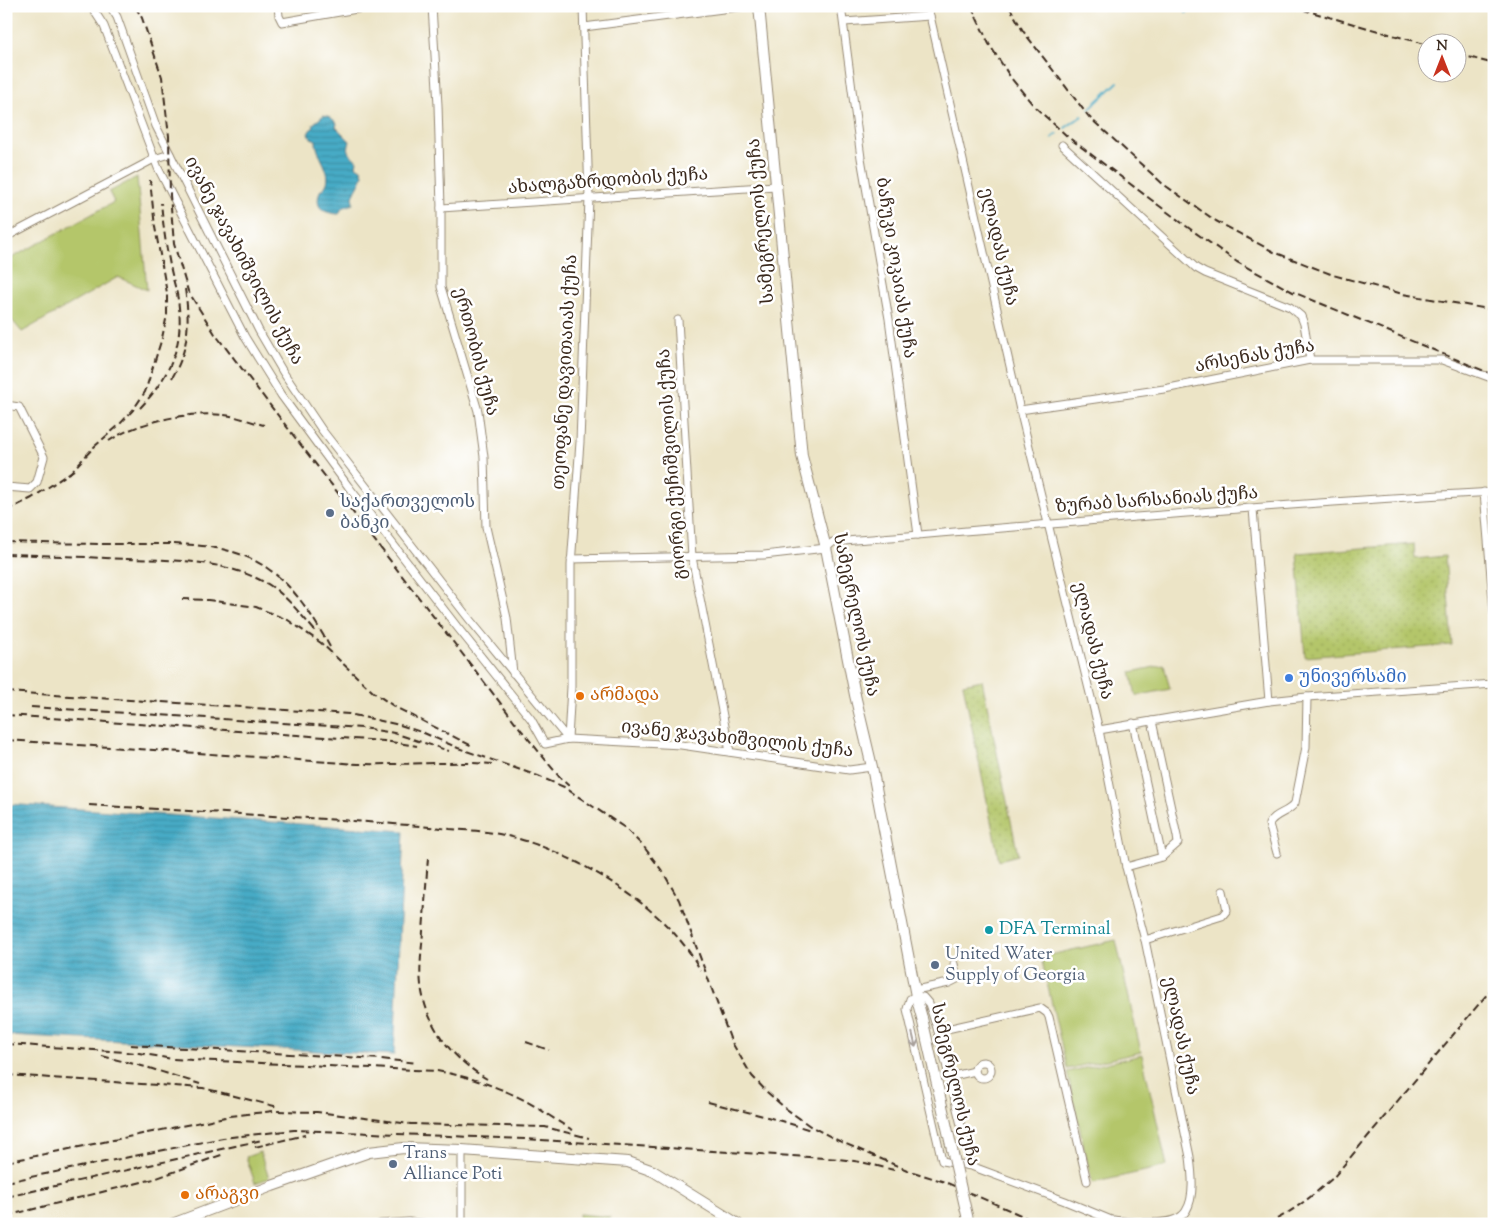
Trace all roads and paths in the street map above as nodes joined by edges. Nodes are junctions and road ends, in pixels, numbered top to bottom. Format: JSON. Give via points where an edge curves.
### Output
{"nodes":[{"id":1,"x":91,"y":6,"type":"edge"},
{"id":2,"x":110,"y":6,"type":"edge"},
{"id":3,"x":278,"y":6,"type":"edge"},
{"id":4,"x":374,"y":6,"type":"edge"},
{"id":5,"x":432,"y":6,"type":"edge"},
{"id":6,"x":583,"y":6,"type":"edge"},
{"id":7,"x":746,"y":6,"type":"edge"},
{"id":8,"x":759,"y":6,"type":"edge"},
{"id":9,"x":841,"y":6,"type":"edge"},
{"id":10,"x":926,"y":6,"type":"edge"},
{"id":11,"x":930,"y":16,"type":"junction"},
{"id":12,"x":844,"y":22,"type":"junction"},
{"id":13,"x":584,"y":27,"type":"junction"},
{"id":14,"x":1062,"y":144,"type":"dead end"},
{"id":15,"x":170,"y":154,"type":"junction"},
{"id":16,"x":154,"y":159,"type":"junction"},
{"id":17,"x":776,"y":186,"type":"junction"},
{"id":18,"x":589,"y":198,"type":"junction"},
{"id":19,"x":442,"y":208,"type":"junction"},
{"id":20,"x":6,"y":237,"type":"edge"},
{"id":21,"x":678,"y":320,"type":"dead end"},
{"id":22,"x":1310,"y":360,"type":"junction"},
{"id":23,"x":1494,"y":379,"type":"edge"},
{"id":24,"x":6,"y":405,"type":"edge"},
{"id":25,"x":1020,"y":410,"type":"junction"},
{"id":26,"x":6,"y":488,"type":"edge"},
{"id":27,"x":1484,"y":492,"type":"junction"},
{"id":28,"x":1494,"y":492,"type":"edge"},
{"id":29,"x":1253,"y":509,"type":"junction"},
{"id":30,"x":1047,"y":524,"type":"junction"},
{"id":31,"x":918,"y":535,"type":"junction"},
{"id":32,"x":826,"y":548,"type":"junction"},
{"id":33,"x":692,"y":557,"type":"junction"},
{"id":34,"x":572,"y":559,"type":"junction"},
{"id":35,"x":1494,"y":613,"type":"edge"},
{"id":36,"x":513,"y":674,"type":"junction"},
{"id":37,"x":1494,"y":684,"type":"edge"},
{"id":38,"x":1307,"y":697,"type":"junction"},
{"id":39,"x":1269,"y":701,"type":"junction"},
{"id":40,"x":1152,"y":721,"type":"junction"},
{"id":41,"x":1133,"y":724,"type":"junction"},
{"id":42,"x":1099,"y":730,"type":"junction"},
{"id":43,"x":568,"y":738,"type":"junction"},
{"id":44,"x":730,"y":752,"type":"junction"},
{"id":45,"x":872,"y":767,"type":"junction"},
{"id":46,"x":1277,"y":853,"type":"dead end"},
{"id":47,"x":1162,"y":857,"type":"junction"},
{"id":48,"x":1126,"y":866,"type":"junction"},
{"id":49,"x":1223,"y":890,"type":"dead end"},
{"id":50,"x":1145,"y":940,"type":"junction"},
{"id":51,"x":954,"y":964,"type":"dead end"},
{"id":52,"x":916,"y":993,"type":"junction"},
{"id":53,"x":938,"y":1031,"type":"junction"},
{"id":54,"x":975,"y":1071,"type":"dead end"},
{"id":55,"x":950,"y":1077,"type":"junction"},
{"id":56,"x":462,"y":1150,"type":"junction"},
{"id":57,"x":971,"y":1166,"type":"junction"},
{"id":58,"x":1087,"y":1182,"type":"dead end"},
{"id":59,"x":1116,"y":1222,"type":"edge"},
{"id":60,"x":172,"y":1224,"type":"edge"},
{"id":61,"x":380,"y":1224,"type":"edge"},
{"id":62,"x":432,"y":1224,"type":"edge"},
{"id":63,"x":462,"y":1224,"type":"edge"},
{"id":64,"x":738,"y":1224,"type":"edge"},
{"id":65,"x":969,"y":1224,"type":"edge"}],
"edges":[{"from":1,"to":16,"type":"street","via":[[104,26]]},
{"from":2,"to":15,"type":"street","name":"ივანე ჯავახიშვილის ქუჩა"},
{"from":3,"to":4,"type":"street","via":[[282,22]]},
{"from":5,"to":19,"type":"street","name":"ერთობის ქუჩა"},
{"from":6,"to":13,"type":"street","name":"თეოფანე დავითაიას ქუჩა"},
{"from":7,"to":13,"type":"street"},
{"from":8,"to":17,"type":"main road","name":"სამეგრელოს ქუჩა"},
{"from":9,"to":12,"type":"street","name":"ბაჩუკი კოკაიას ქუჩა"},
{"from":10,"to":11,"type":"street","name":"ელადას ქუჩა"},
{"from":11,"to":12,"type":"street"},
{"from":11,"to":25,"type":"street","name":"ელადას ქუჩა"},
{"from":12,"to":31,"type":"street","name":"ბაჩუკი კოკაიას ქუჩა","via":[[861,158],[887,310]]},
{"from":13,"to":18,"type":"street","name":"თეოფანე დავითაიას ქუჩა"},
{"from":14,"to":22,"type":"street","via":[[1196,268],[1290,307],[1301,316]]},
{"from":15,"to":16,"type":"street"},
{"from":15,"to":36,"type":"street","name":"ივანე ჯავახიშვილის ქუჩა","via":[[259,332],[288,379],[322,430]]},
{"from":16,"to":20,"type":"street"},
{"from":16,"to":43,"type":"street","via":[[245,337],[280,395],[531,719],[545,744]]},
{"from":17,"to":18,"type":"street","name":"ახალგაზრდობის ქუჩა"},
{"from":17,"to":32,"type":"main road","name":"სამეგრელოს ქუჩა","via":[[802,456]]},
{"from":18,"to":19,"type":"street","name":"ახალგაზრდობის ქუჩა"},
{"from":18,"to":34,"type":"street","name":"თეოფანე დავითაიას ქუჩა","via":[[581,422]]},
{"from":19,"to":36,"type":"street","name":"ერთობის ქუჩა","via":[[442,287],[478,410],[484,457],[486,527],[506,618]]},
{"from":21,"to":33,"type":"street","name":"გიორგი ქუჩიშვილის ქუჩა"},
{"from":22,"to":23,"type":"street","name":"არსენას ქუჩა","via":[[1442,360]]},
{"from":22,"to":25,"type":"street","name":"არსენას ქუჩა","via":[[1164,389]]},
{"from":24,"to":26,"type":"street","via":[[19,407],[44,457],[36,482],[30,489]]},
{"from":25,"to":30,"type":"street","name":"ელადას ქუჩა"},
{"from":27,"to":28,"type":"street","name":"ზურაბ სარსანიას ქუჩა"},
{"from":27,"to":29,"type":"street","name":"ზურაბ სარსანიას ქუჩა"},
{"from":27,"to":35,"type":"street"},
{"from":29,"to":30,"type":"street","name":"ზურაბ სარსანიას ქუჩა"},
{"from":29,"to":39,"type":"street"},
{"from":30,"to":31,"type":"street","name":"ზურაბ სარსანიას ქუჩა"},
{"from":30,"to":42,"type":"street","name":"ელადას ქუჩა"},
{"from":31,"to":32,"type":"street","name":"ზურაბ სარსანიას ქუჩა","via":[[833,542]]},
{"from":32,"to":33,"type":"street","name":"ზურაბ სარსანიას ქუჩა","via":[[764,555]]},
{"from":32,"to":45,"type":"main road","name":"სამეგრელოს ქუჩა"},
{"from":33,"to":34,"type":"street","name":"ზურაბ სარსანიას ქუჩა"},
{"from":33,"to":44,"type":"street","name":"გიორგი ქუჩიშვილის ქუჩა"},
{"from":34,"to":43,"type":"street","name":"თეოფანე დავითაიას ქუჩა"},
{"from":36,"to":43,"type":"street","name":"ივანე ჯავახიშვილის ქუჩა"},
{"from":37,"to":38,"type":"street"},
{"from":38,"to":39,"type":"street"},
{"from":38,"to":46,"type":"street","via":[[1306,747],[1295,803],[1268,824]]},
{"from":39,"to":40,"type":"street"},
{"from":40,"to":41,"type":"street"},
{"from":40,"to":47,"type":"street","via":[[1178,844]]},
{"from":41,"to":42,"type":"street"},
{"from":41,"to":47,"type":"street"},
{"from":42,"to":48,"type":"street","name":"ელადას ქუჩა"},
{"from":43,"to":44,"type":"street","name":"ივანე ჯავახიშვილის ქუჩა","via":[[681,745]]},
{"from":44,"to":45,"type":"street","name":"ივანე ჯავახიშვილის ქუჩა","via":[[849,770]]},
{"from":45,"to":52,"type":"main road","name":"სამეგრელოს ქუჩა"},
{"from":47,"to":48,"type":"street"},
{"from":48,"to":50,"type":"street","name":"ელადას ქუჩა"},
{"from":49,"to":50,"type":"street","via":[[1227,910],[1222,916]]},
{"from":50,"to":59,"type":"street","name":"ელადას ქუჩა","via":[[1192,1179],[1186,1211],[1178,1218],[1149,1223]]},
{"from":51,"to":52,"type":"street","via":[[957,979]]},
{"from":52,"to":53,"type":"street","via":[[928,1001]]},
{"from":52,"to":57,"type":"street","name":"ელადას ქუჩა","one_way":true,"via":[[907,1009],[941,1160]]},
{"from":52,"to":65,"type":"main road","name":"სამეგრელოს ქუჩა","bridge":true},
{"from":53,"to":55,"type":"street"},
{"from":53,"to":58,"type":"street","via":[[1040,1008],[1047,1013]]},
{"from":54,"to":55,"type":"street"},
{"from":55,"to":57,"type":"street"},
{"from":56,"to":60,"type":"main road","via":[[404,1148],[369,1152]]},
{"from":56,"to":63,"type":"street"},
{"from":56,"to":64,"type":"main road","via":[[634,1164],[653,1171]]},
{"from":57,"to":59,"type":"street","name":"ელადას ქუჩა"},
{"from":61,"to":62,"type":"street"}]}
